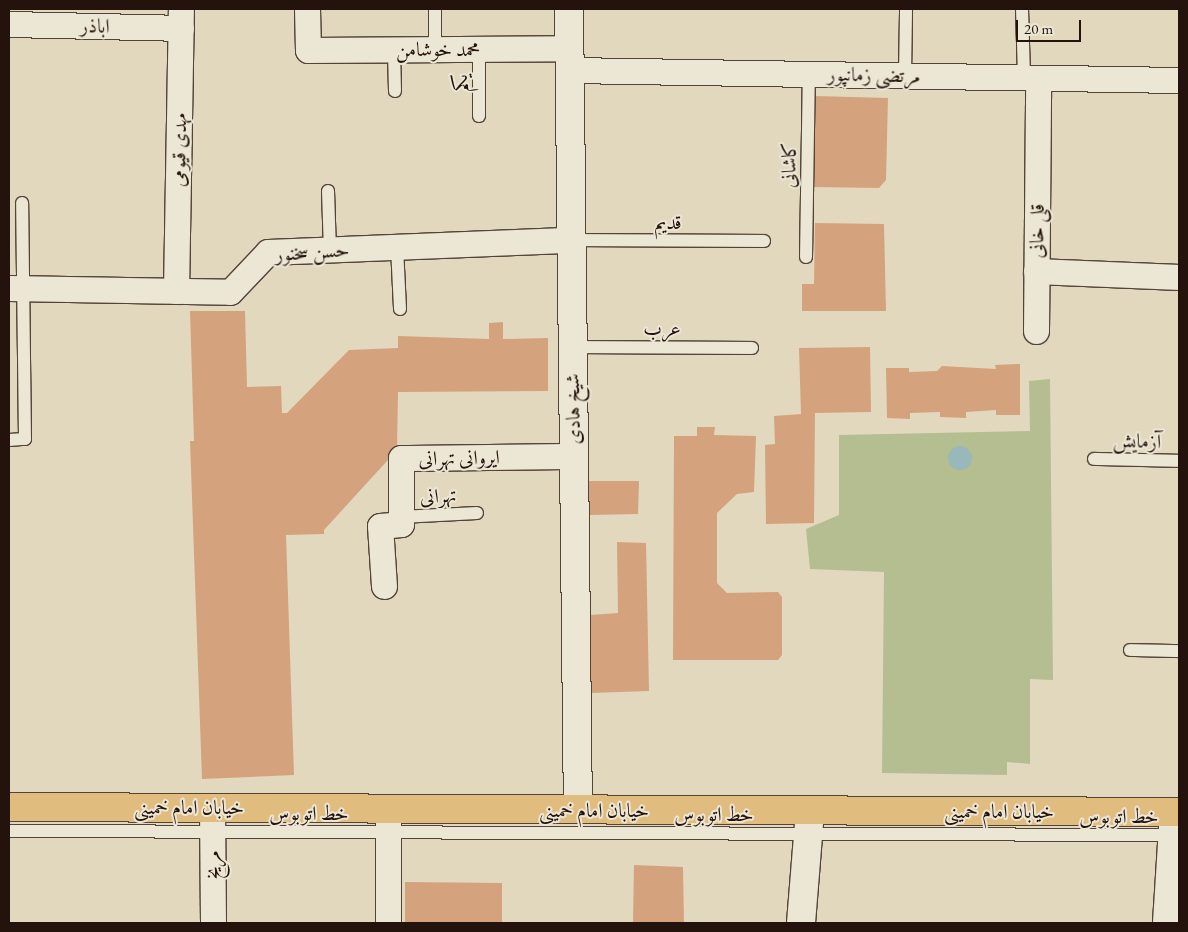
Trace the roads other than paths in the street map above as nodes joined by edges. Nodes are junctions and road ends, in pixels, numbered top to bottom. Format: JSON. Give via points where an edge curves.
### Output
{"nodes":[{"id":1,"x":307,"y":9,"type":"edge"},
{"id":2,"x":435,"y":9,"type":"edge"},
{"id":3,"x":569,"y":9,"type":"edge"},
{"id":4,"x":906,"y":9,"type":"edge"},
{"id":5,"x":1022,"y":9,"type":"edge"},
{"id":6,"x":181,"y":18,"type":"edge"},
{"id":7,"x":9,"y":24,"type":"edge"},
{"id":8,"x":435,"y":49,"type":"junction"},
{"id":9,"x":479,"y":49,"type":"junction"},
{"id":10,"x":394,"y":50,"type":"junction"},
{"id":11,"x":569,"y":59,"type":"junction"},
{"id":12,"x":810,"y":74,"type":"junction"},
{"id":13,"x":905,"y":76,"type":"junction"},
{"id":14,"x":1031,"y":77,"type":"junction"},
{"id":15,"x":1179,"y":80,"type":"edge"},
{"id":16,"x":395,"y":90,"type":"dead end"},
{"id":17,"x":479,"y":116,"type":"dead end"},
{"id":18,"x":328,"y":191,"type":"dead end"},
{"id":19,"x":22,"y":203,"type":"dead end"},
{"id":20,"x":571,"y":240,"type":"junction"},
{"id":21,"x":764,"y":241,"type":"dead end"},
{"id":22,"x":398,"y":247,"type":"junction"},
{"id":23,"x":330,"y":250,"type":"junction"},
{"id":24,"x":806,"y":257,"type":"dead end"},
{"id":25,"x":1036,"y":271,"type":"junction"},
{"id":26,"x":1179,"y":277,"type":"edge"},
{"id":27,"x":16,"y":288,"type":"edge"},
{"id":28,"x":176,"y":291,"type":"junction"},
{"id":29,"x":400,"y":309,"type":"dead end"},
{"id":30,"x":1036,"y":331,"type":"dead end"},
{"id":31,"x":572,"y":347,"type":"junction"},
{"id":32,"x":752,"y":348,"type":"dead end"},
{"id":33,"x":9,"y":440,"type":"edge"},
{"id":34,"x":574,"y":456,"type":"junction"},
{"id":35,"x":1094,"y":458,"type":"dead end"},
{"id":36,"x":1179,"y":462,"type":"edge"},
{"id":37,"x":477,"y":513,"type":"dead end"},
{"id":38,"x":401,"y":517,"type":"junction"},
{"id":39,"x":384,"y":586,"type":"dead end"},
{"id":40,"x":1130,"y":650,"type":"dead end"},
{"id":41,"x":1179,"y":651,"type":"edge"},
{"id":42,"x":9,"y":807,"type":"edge"},
{"id":43,"x":578,"y":810,"type":"junction"},
{"id":44,"x":212,"y":819,"type":"junction"},
{"id":45,"x":388,"y":820,"type":"junction"},
{"id":46,"x":809,"y":822,"type":"junction"},
{"id":47,"x":1176,"y":823,"type":"edge"},
{"id":48,"x":9,"y":831,"type":"edge"},
{"id":49,"x":213,"y":923,"type":"edge"},
{"id":50,"x":388,"y":923,"type":"edge"},
{"id":51,"x":801,"y":923,"type":"edge"},
{"id":52,"x":1167,"y":923,"type":"edge"},
{"id":53,"x":1173,"y":923,"type":"edge"}],
"edges":[{"from":1,"to":10,"type":"street","name":"محمد خوشامن","via":[[308,50]]},
{"from":2,"to":8,"type":"lane"},
{"from":3,"to":11,"type":"street","name":"شیخ هادی"},
{"from":4,"to":13,"type":"lane"},
{"from":5,"to":14,"type":"lane"},
{"from":6,"to":7,"type":"street","name":"اباذر"},
{"from":6,"to":28,"type":"street","name":"مهدی قیومی"},
{"from":8,"to":9,"type":"street","name":"محمد خوشامن"},
{"from":8,"to":10,"type":"street","name":"محمد خوشامن"},
{"from":9,"to":11,"type":"street","name":"محمد خوشامن"},
{"from":9,"to":17,"type":"lane","name":"یکم"},
{"from":10,"to":16,"type":"lane"},
{"from":11,"to":12,"type":"street","name":"مرتضی زمانپور"},
{"from":11,"to":20,"type":"street","name":"شیخ هادی"},
{"from":12,"to":13,"type":"street","name":"مرتضی زمانپور"},
{"from":12,"to":24,"type":"lane","name":"کاشانی"},
{"from":13,"to":14,"type":"street","name":"مرتضی زمانپور"},
{"from":14,"to":15,"type":"street","name":"مرتضی زمانپور"},
{"from":14,"to":25,"type":"street","name":"قلی خانی"},
{"from":18,"to":23,"type":"lane"},
{"from":19,"to":27,"type":"lane"},
{"from":20,"to":21,"type":"lane","name":"قدیم"},
{"from":20,"to":22,"type":"street","name":"حسن سخنور"},
{"from":20,"to":31,"type":"street","name":"شیخ هادی"},
{"from":22,"to":23,"type":"street","name":"حسن سخنور"},
{"from":22,"to":29,"type":"lane"},
{"from":23,"to":28,"type":"street","name":"حسن سخنور","via":[[268,252],[230,292]]},
{"from":25,"to":26,"type":"street","name":"قلی خانی"},
{"from":25,"to":30,"type":"street"},
{"from":27,"to":28,"type":"street","name":"حسن سخنور"},
{"from":27,"to":33,"type":"lane","via":[[25,439]]},
{"from":31,"to":32,"type":"lane","name":"عرب"},
{"from":31,"to":34,"type":"street","name":"شیخ هادی"},
{"from":34,"to":38,"type":"street","name":"ایروانی تهرانی","via":[[401,458]]},
{"from":34,"to":43,"type":"street","name":"شیخ هادی"},
{"from":35,"to":36,"type":"lane","name":"آزمایش"},
{"from":37,"to":38,"type":"lane","name":"تهرانی"},
{"from":38,"to":39,"type":"street","via":[[401,524],[380,526]]},
{"from":40,"to":41,"type":"lane"},
{"from":42,"to":44,"type":"main road","name":"خیابان امام خمینی"},
{"from":43,"to":45,"type":"main road","name":"خیابان امام خمینی"},
{"from":43,"to":46,"type":"main road","name":"خیابان امام خمینی"},
{"from":44,"to":45,"type":"main road","name":"خیابان امام خمینی"},
{"from":44,"to":48,"type":"lane"},
{"from":44,"to":49,"type":"street","name":"مریخ"},
{"from":45,"to":46,"type":"lane","name":"خط اتوبوس"},
{"from":45,"to":50,"type":"street"},
{"from":46,"to":47,"type":"main road","name":"خیابان امام خمینی"},
{"from":46,"to":51,"type":"street"},
{"from":47,"to":52,"type":"street"},
{"from":52,"to":53,"type":"street"}]}
